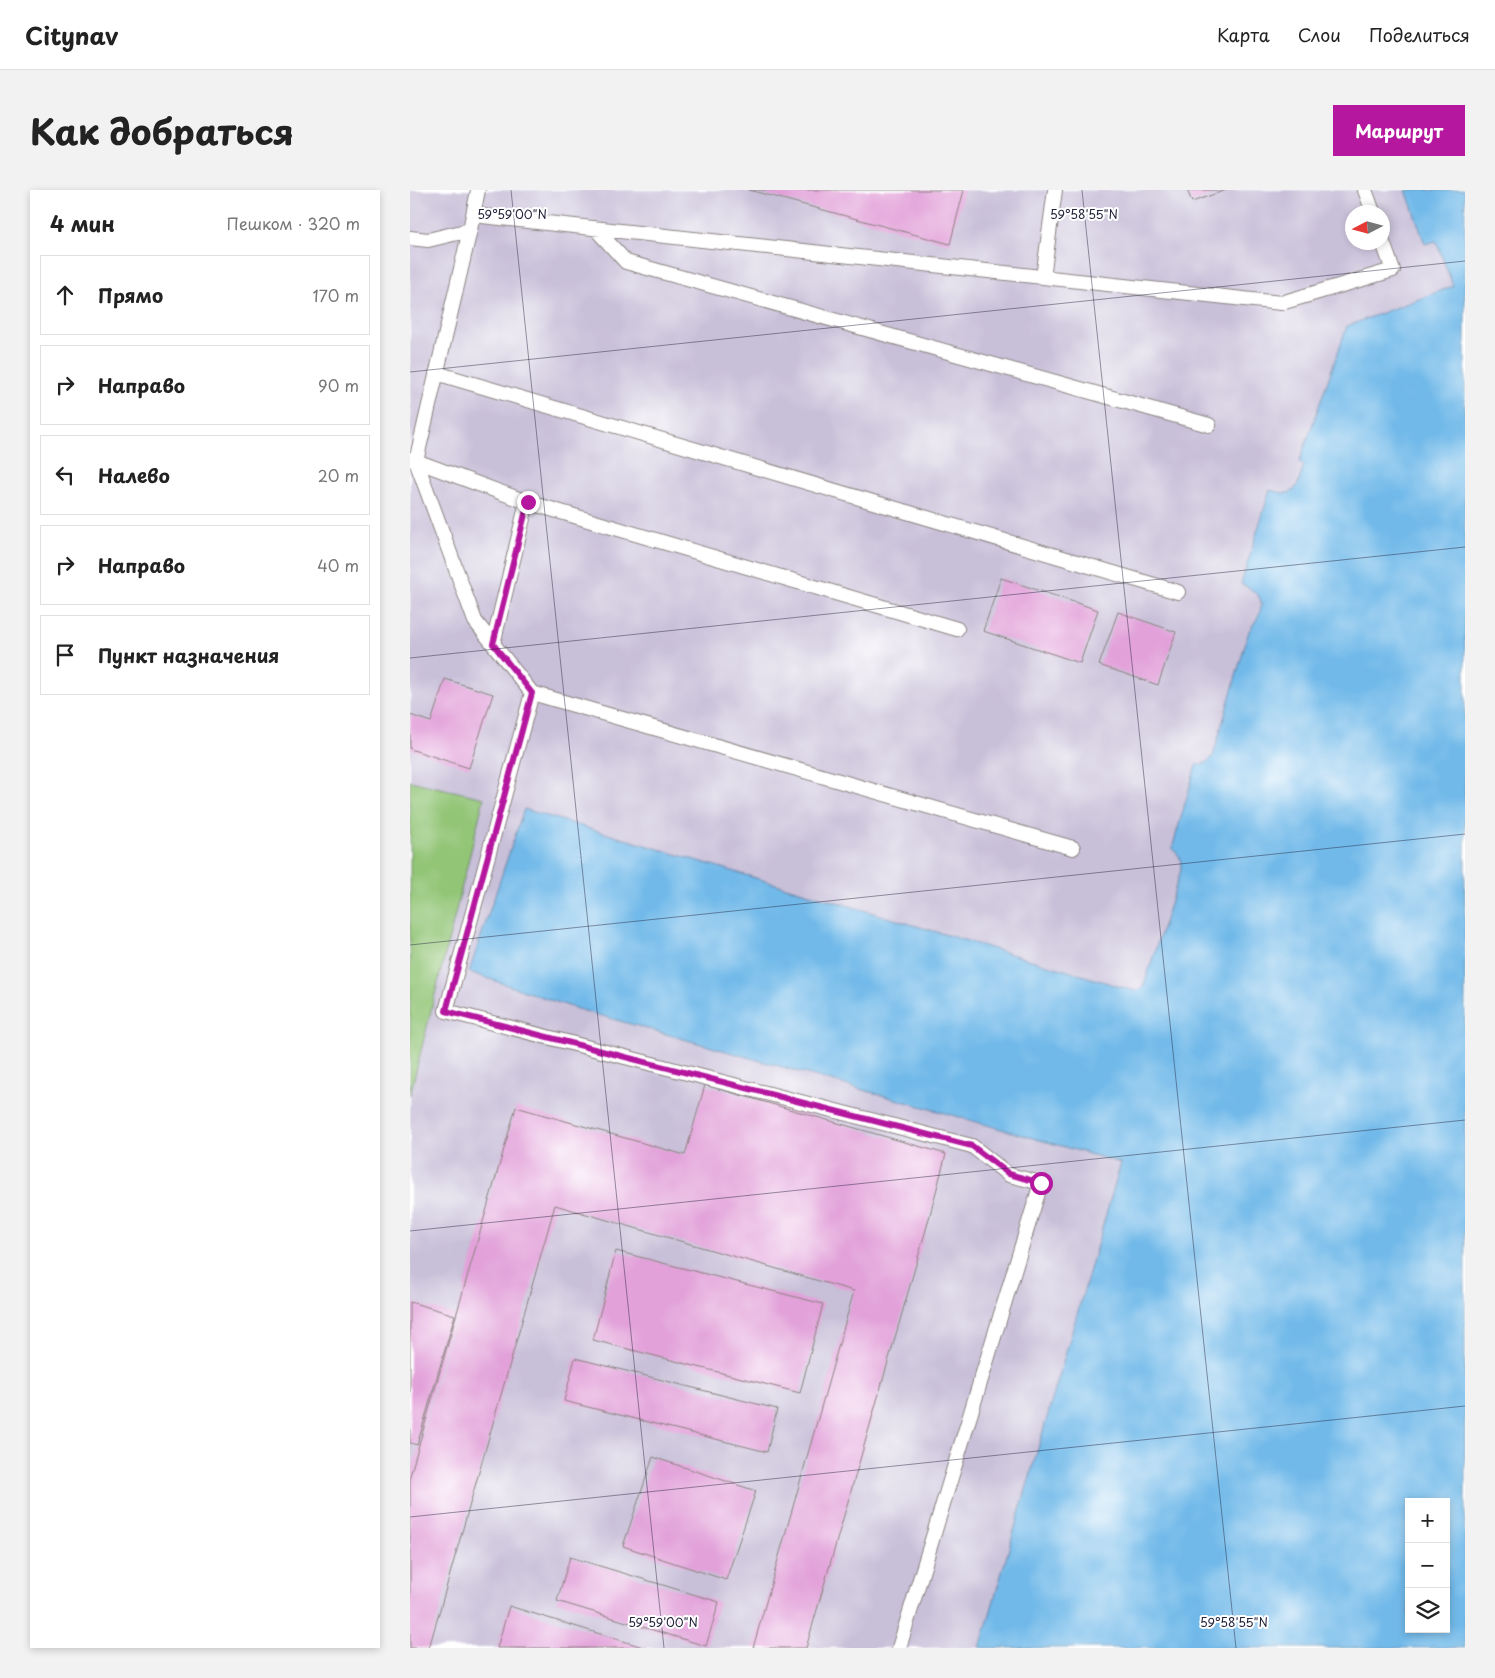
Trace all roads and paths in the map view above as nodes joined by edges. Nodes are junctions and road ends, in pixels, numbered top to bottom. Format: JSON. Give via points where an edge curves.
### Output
{"nodes":[{"id":1,"x":478,"y":190,"type":"edge"},
{"id":2,"x":1055,"y":190,"type":"edge"},
{"id":3,"x":1365,"y":190,"type":"edge"},
{"id":4,"x":1370,"y":205,"type":"edge"},
{"id":5,"x":473,"y":215,"type":"junction"},
{"id":6,"x":595,"y":228,"type":"junction"},
{"id":7,"x":470,"y":230,"type":"junction"},
{"id":8,"x":410,"y":238,"type":"edge"},
{"id":9,"x":1386,"y":250,"type":"edge"},
{"id":10,"x":1043,"y":277,"type":"junction"},
{"id":11,"x":436,"y":373,"type":"junction"},
{"id":12,"x":1209,"y":425,"type":"dead end"},
{"id":13,"x":413,"y":460,"type":"edge"},
{"id":14,"x":528,"y":502,"type":"junction"},
{"id":15,"x":1178,"y":592,"type":"dead end"},
{"id":16,"x":957,"y":629,"type":"dead end"},
{"id":17,"x":493,"y":644,"type":"junction"},
{"id":18,"x":532,"y":693,"type":"junction"},
{"id":19,"x":1073,"y":848,"type":"dead end"},
{"id":20,"x":899,"y":1648,"type":"edge"}],
"edges":[{"from":1,"to":5,"type":"lane"},
{"from":2,"to":10,"type":"lane"},
{"from":3,"to":4,"type":"lane"},
{"from":5,"to":6,"type":"lane"},
{"from":5,"to":7,"type":"lane"},
{"from":6,"to":10,"type":"lane"},
{"from":6,"to":12,"type":"lane","via":[[626,262]]},
{"from":7,"to":8,"type":"lane","via":[[428,240]]},
{"from":7,"to":11,"type":"lane"},
{"from":9,"to":10,"type":"lane","via":[[1393,270],[1281,303]]},
{"from":11,"to":13,"type":"lane"},
{"from":11,"to":15,"type":"lane"},
{"from":13,"to":14,"type":"lane"},
{"from":13,"to":17,"type":"lane","via":[[475,620]]},
{"from":14,"to":16,"type":"lane"},
{"from":14,"to":17,"type":"lane"},
{"from":17,"to":18,"type":"lane"},
{"from":18,"to":19,"type":"lane"},
{"from":18,"to":20,"type":"lane","via":[[446,1011],[972,1146],[1009,1174],[1041,1183]]}]}
